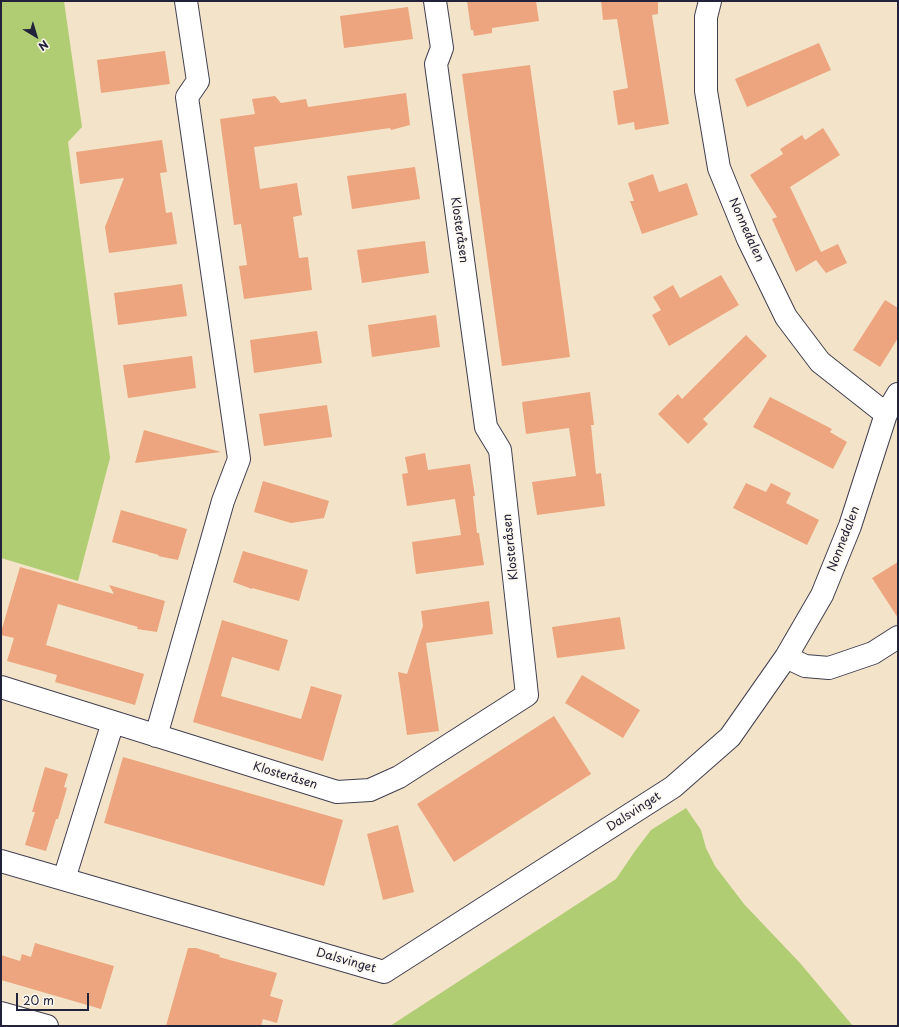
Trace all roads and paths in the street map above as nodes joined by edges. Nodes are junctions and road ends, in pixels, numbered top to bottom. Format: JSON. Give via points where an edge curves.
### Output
{"nodes":[{"id":1,"x":186,"y":1,"type":"edge"},
{"id":2,"x":435,"y":1,"type":"edge"},
{"id":3,"x":710,"y":1,"type":"edge"},
{"id":4,"x":898,"y":394,"type":"edge"},
{"id":5,"x":886,"y":414,"type":"junction"},
{"id":6,"x":898,"y":637,"type":"edge"},
{"id":7,"x":786,"y":657,"type":"junction"},
{"id":8,"x":1,"y":687,"type":"edge"},
{"id":9,"x":113,"y":722,"type":"junction"},
{"id":10,"x":156,"y":736,"type":"junction"},
{"id":11,"x":673,"y":787,"type":"joint"},
{"id":12,"x":1,"y":861,"type":"edge"},
{"id":13,"x":64,"y":879,"type":"junction"},
{"id":14,"x":1,"y":1013,"type":"edge"},
{"id":15,"x":47,"y":1026,"type":"edge"}],
"edges":[{"from":1,"to":10,"type":"street","via":[[198,81],[187,97],[239,460],[224,501]]},
{"from":2,"to":10,"type":"street","name":"Klosteråsen","via":[[442,48],[436,64],[486,427],[500,450],[527,695],[399,777],[370,790],[337,792]]},
{"from":3,"to":5,"type":"street","name":"Nonnedalen","via":[[706,16],[706,91],[720,168],[748,239],[786,317],[820,362]]},
{"from":4,"to":5,"type":"street","name":"Nonnedalen"},
{"from":5,"to":7,"type":"street","name":"Nonnedalen","via":[[842,547],[822,594]]},
{"from":6,"to":7,"type":"street","via":[[873,653],[829,668],[805,666]]},
{"from":7,"to":11,"type":"street","name":"Nonnedalen","via":[[730,736]]},
{"from":8,"to":9,"type":"street","name":"Klosteråsen"},
{"from":9,"to":10,"type":"street","name":"Klosteråsen"},
{"from":9,"to":13,"type":"street"},
{"from":11,"to":13,"type":"street","name":"Dalsvinget","via":[[384,972]]},
{"from":12,"to":13,"type":"street","name":"Dalsvinget"},
{"from":14,"to":15,"type":"street"}]}
